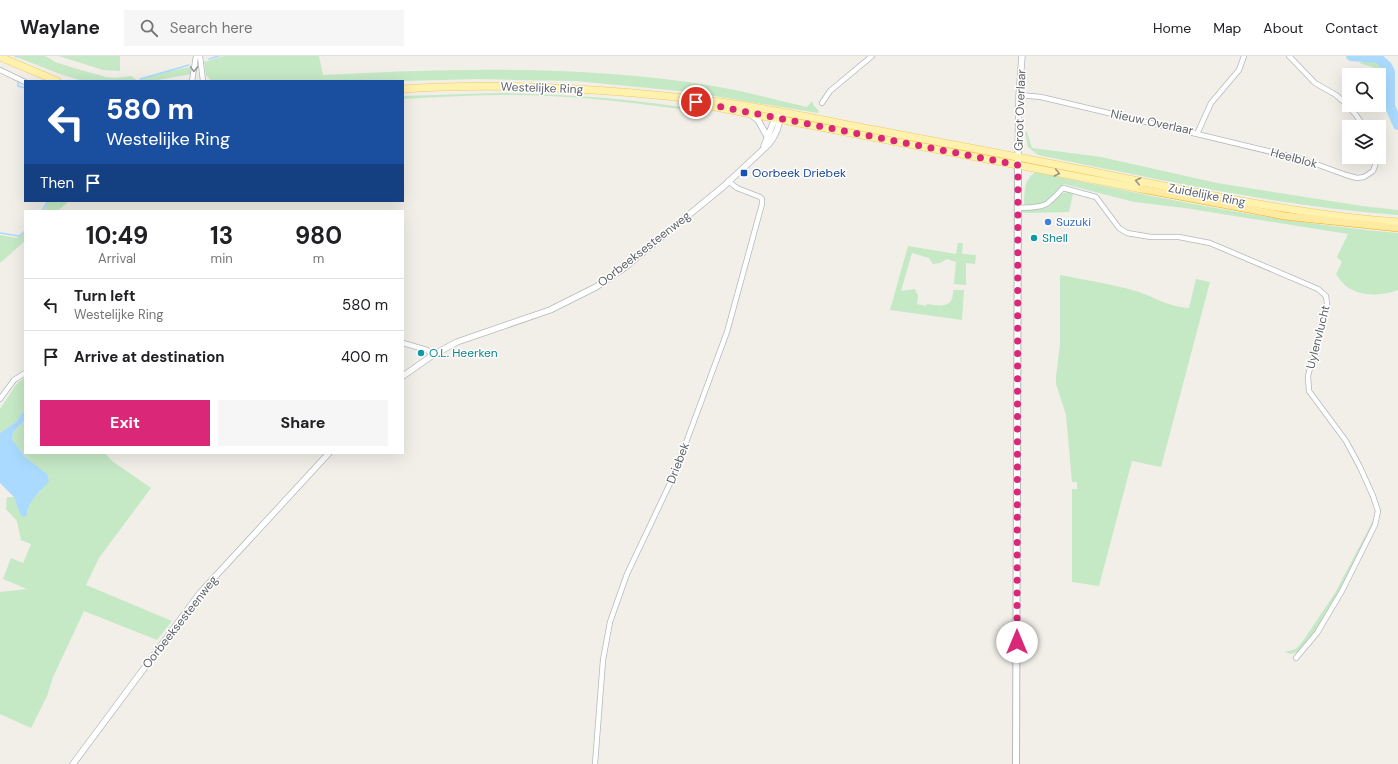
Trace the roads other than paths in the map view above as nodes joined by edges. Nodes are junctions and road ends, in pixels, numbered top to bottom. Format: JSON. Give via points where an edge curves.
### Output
{"nodes":[{"id":1,"x":196,"y":56,"type":"edge"},
{"id":2,"x":200,"y":56,"type":"edge"},
{"id":3,"x":872,"y":56,"type":"edge"},
{"id":4,"x":1022,"y":56,"type":"edge"},
{"id":5,"x":1244,"y":56,"type":"edge"},
{"id":6,"x":1289,"y":56,"type":"edge"},
{"id":7,"x":0,"y":57,"type":"edge"},
{"id":8,"x":0,"y":70,"type":"edge"},
{"id":9,"x":55,"y":80,"type":"edge"},
{"id":10,"x":192,"y":80,"type":"edge"},
{"id":11,"x":203,"y":80,"type":"edge"},
{"id":12,"x":24,"y":82,"type":"edge"},
{"id":13,"x":404,"y":89,"type":"edge"},
{"id":14,"x":1018,"y":95,"type":"junction"},
{"id":15,"x":681,"y":99,"type":"junction"},
{"id":16,"x":822,"y":103,"type":"dead end"},
{"id":17,"x":749,"y":113,"type":"junction"},
{"id":18,"x":778,"y":115,"type":"junction"},
{"id":19,"x":1359,"y":120,"type":"edge"},
{"id":20,"x":1197,"y":134,"type":"junction"},
{"id":21,"x":768,"y":138,"type":"junction"},
{"id":22,"x":762,"y":149,"type":"junction"},
{"id":23,"x":1018,"y":157,"type":"junction"},
{"id":24,"x":1376,"y":164,"type":"edge"},
{"id":25,"x":1018,"y":165,"type":"junction"},
{"id":26,"x":728,"y":182,"type":"junction"},
{"id":27,"x":1142,"y":189,"type":"joint"},
{"id":28,"x":1019,"y":208,"type":"junction"},
{"id":29,"x":1398,"y":222,"type":"edge"},
{"id":30,"x":1398,"y":228,"type":"edge"},
{"id":31,"x":404,"y":343,"type":"edge"},
{"id":32,"x":433,"y":355,"type":"junction"},
{"id":33,"x":24,"y":374,"type":"edge"},
{"id":34,"x":404,"y":375,"type":"edge"},
{"id":35,"x":0,"y":399,"type":"edge"},
{"id":36,"x":328,"y":454,"type":"edge"},
{"id":37,"x":1296,"y":658,"type":"dead end"},
{"id":38,"x":73,"y":764,"type":"edge"},
{"id":39,"x":595,"y":764,"type":"edge"},
{"id":40,"x":1016,"y":764,"type":"edge"}],
"edges":[{"from":1,"to":10,"type":"street","one_way":true},
{"from":2,"to":11,"type":"street"},
{"from":3,"to":16,"type":"street","via":[[830,91]]},
{"from":4,"to":14,"type":"street","name":"Groot Overlaar"},
{"from":5,"to":20,"type":"street","name":"Nieuw Overlaar","via":[[1238,70],[1211,103]]},
{"from":6,"to":19,"type":"street","via":[[1315,84],[1336,95]]},
{"from":7,"to":9,"type":"main road"},
{"from":8,"to":12,"type":"street"},
{"from":13,"to":15,"type":"main road","name":"Westelijke Ring","via":[[470,86],[548,87]]},
{"from":14,"to":20,"type":"street","name":"Nieuw Overlaar","via":[[1040,97]]},
{"from":14,"to":23,"type":"street","name":"Groot Overlaar"},
{"from":15,"to":17,"type":"main road","name":"Westelijke Ring"},
{"from":15,"to":18,"type":"main road","name":"Westelijke Ring","via":[[710,101]]},
{"from":17,"to":18,"type":"main road","name":"Westelijke Ring"},
{"from":17,"to":21,"type":"street","via":[[758,120]]},
{"from":18,"to":21,"type":"street","name":"Oorbeeksesteenweg"},
{"from":18,"to":22,"type":"street","name":"Oorbeeksesteenweg","via":[[773,139]]},
{"from":18,"to":23,"type":"main road","name":"Westelijke Ring"},
{"from":18,"to":25,"type":"main road","name":"Westelijke Ring"},
{"from":20,"to":24,"type":"street","name":"Heelblok","via":[[1305,160],[1357,178],[1373,171]]},
{"from":21,"to":22,"type":"street","name":"Oorbeeksesteenweg"},
{"from":22,"to":26,"type":"street","name":"Oorbeeksesteenweg"},
{"from":23,"to":25,"type":"main road","name":"Groot Overlaar"},
{"from":29,"to":23,"type":"main road","name":"Zuidelijke Ring","one_way":true,"via":[[1336,217],[1243,202]]},
{"from":25,"to":27,"type":"main road","name":"Zuidelijke Ring","one_way":true},
{"from":25,"to":28,"type":"main road","name":"Groot Overlaar"},
{"from":26,"to":32,"type":"street","name":"Oorbeeksesteenweg","via":[[596,288],[556,308],[472,336]]},
{"from":26,"to":39,"type":"street","name":"Driebek","via":[[760,197],[762,204],[714,368],[674,475],[627,574],[610,622],[603,660]]},
{"from":27,"to":30,"type":"highway","name":"Zuidelijke Ring","via":[[1285,216]]},
{"from":28,"to":37,"type":"street","name":"Uylenvlucht","via":[[1046,205],[1063,188],[1096,197],[1119,228],[1127,233],[1151,237],[1179,237],[1210,243],[1318,289],[1326,296],[1328,304],[1307,384],[1312,396],[1346,442],[1360,466],[1376,503],[1377,520],[1328,615]]},
{"from":28,"to":40,"type":"main road","name":"Groot Overlaar"},
{"from":31,"to":32,"type":"street","via":[[427,350]]},
{"from":32,"to":34,"type":"street","name":"Oorbeeksesteenweg"},
{"from":33,"to":35,"type":"street","via":[[14,380]]},
{"from":36,"to":38,"type":"street","name":"Oorbeeksesteenweg","via":[[200,593]]}]}
